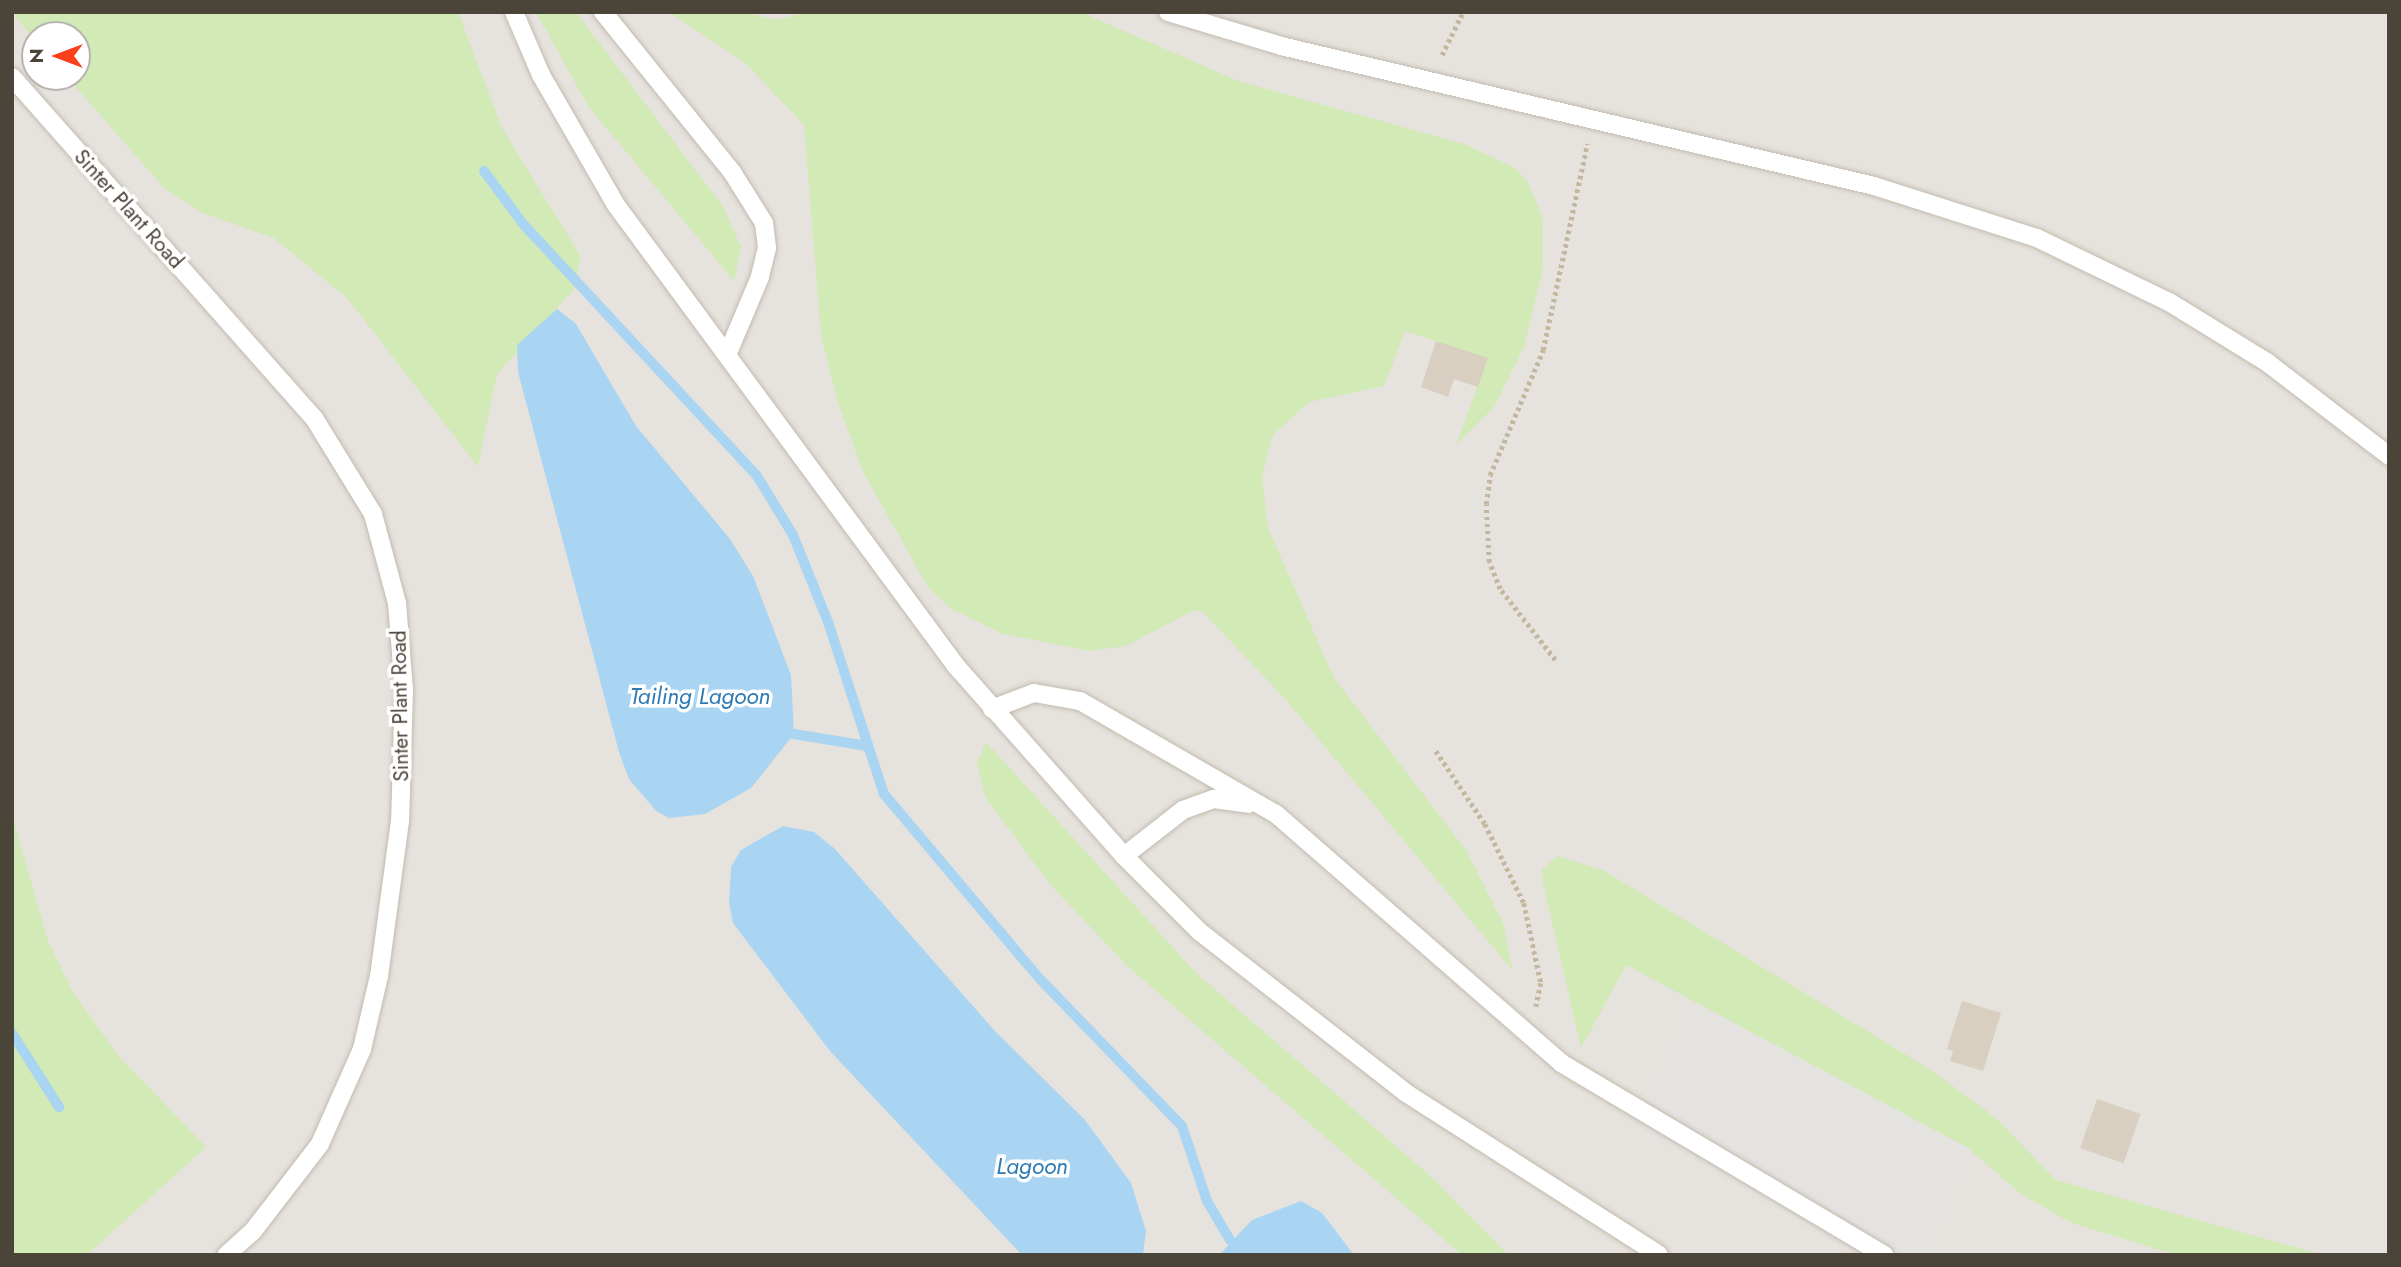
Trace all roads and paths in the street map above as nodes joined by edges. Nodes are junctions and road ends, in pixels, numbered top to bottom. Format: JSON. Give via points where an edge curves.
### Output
{"nodes":[{"id":1,"x":514,"y":12,"type":"edge"},
{"id":2,"x":603,"y":12,"type":"edge"},
{"id":3,"x":1168,"y":12,"type":"edge"},
{"id":4,"x":1463,"y":12,"type":"edge"},
{"id":5,"x":12,"y":77,"type":"edge"},
{"id":6,"x":1431,"y":83,"type":"junction"},
{"id":7,"x":1591,"y":120,"type":"junction"},
{"id":8,"x":727,"y":355,"type":"junction"},
{"id":9,"x":2389,"y":456,"type":"edge"},
{"id":10,"x":1555,"y":660,"type":"dead end"},
{"id":11,"x":992,"y":709,"type":"junction"},
{"id":12,"x":1436,"y":751,"type":"dead end"},
{"id":13,"x":1276,"y":814,"type":"junction"},
{"id":14,"x":1124,"y":856,"type":"junction"},
{"id":15,"x":1521,"y":1031,"type":"junction"},
{"id":16,"x":226,"y":1255,"type":"edge"},
{"id":17,"x":1659,"y":1255,"type":"edge"},
{"id":18,"x":1884,"y":1255,"type":"edge"}],
"edges":[{"from":1,"to":8,"type":"lane","via":[[541,75],[616,205]]},
{"from":2,"to":8,"type":"lane","via":[[732,172],[764,223],[767,248],[760,277]]},
{"from":3,"to":6,"type":"lane"},
{"from":4,"to":6,"type":"path"},
{"from":5,"to":16,"type":"lane","name":"Sinter Plant Road","via":[[314,418],[373,514],[397,603],[404,690],[400,821],[379,976],[362,1049],[320,1144],[253,1231]]},
{"from":6,"to":7,"type":"lane"},
{"from":7,"to":9,"type":"lane","via":[[1874,186],[2077,255],[2268,363]]},
{"from":7,"to":10,"type":"path","via":[[1544,349],[1490,475],[1486,504],[1489,562],[1500,589]]},
{"from":8,"to":11,"type":"lane"},
{"from":11,"to":13,"type":"lane","via":[[1034,693],[1080,701]]},
{"from":11,"to":14,"type":"lane"},
{"from":12,"to":15,"type":"path","via":[[1486,824],[1532,931],[1540,998]]},
{"from":13,"to":14,"type":"lane","via":[[1214,799],[1183,810]]},
{"from":13,"to":15,"type":"lane"},
{"from":14,"to":17,"type":"lane","via":[[1200,932],[1406,1093]]},
{"from":15,"to":18,"type":"lane","via":[[1561,1063]]}]}
